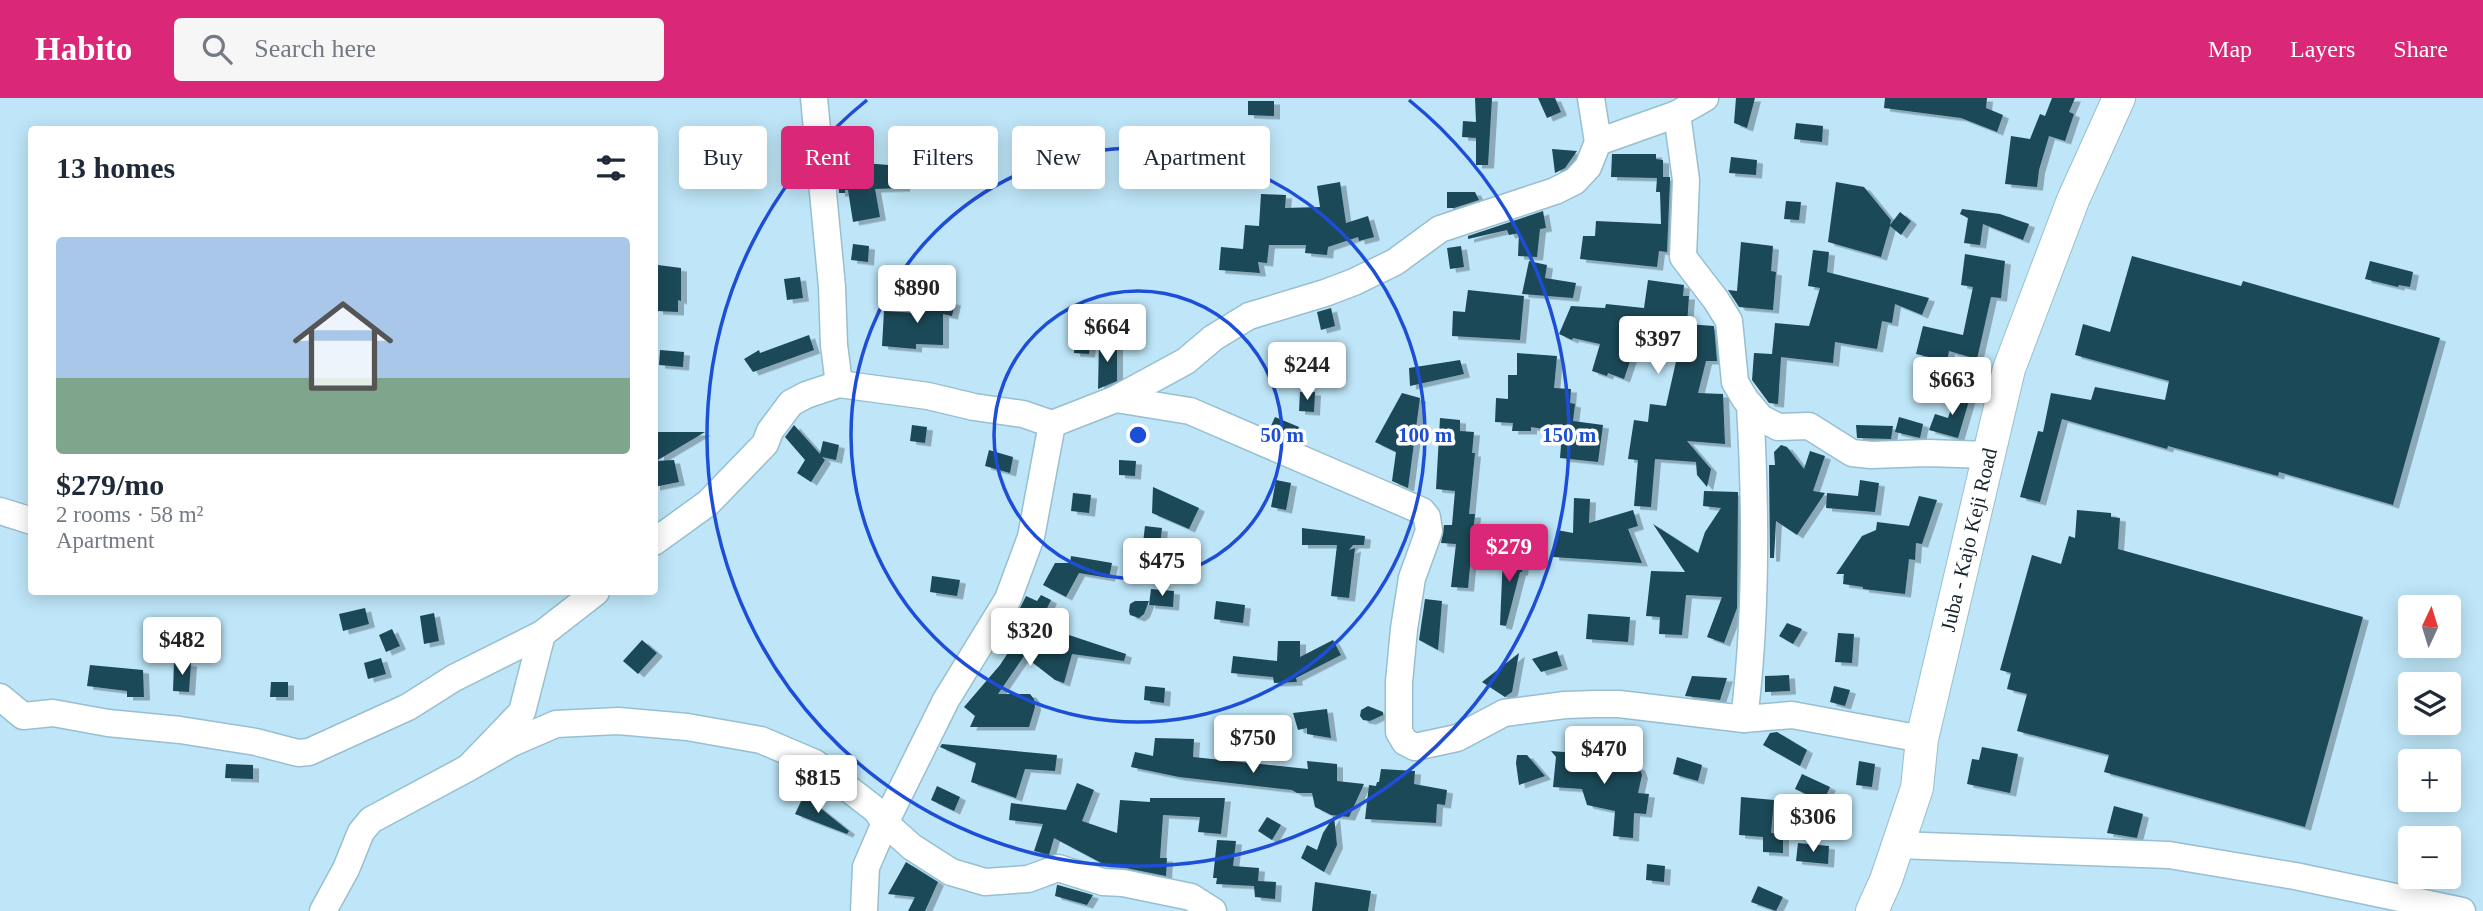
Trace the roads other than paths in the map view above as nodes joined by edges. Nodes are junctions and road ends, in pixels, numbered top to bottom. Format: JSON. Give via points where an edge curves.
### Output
{"nodes":[{"id":1,"x":814,"y":98,"type":"edge"},
{"id":2,"x":1591,"y":98,"type":"edge"},
{"id":3,"x":1705,"y":98,"type":"edge"},
{"id":4,"x":2119,"y":98,"type":"edge"},
{"id":5,"x":1677,"y":114,"type":"junction"},
{"id":6,"x":1598,"y":142,"type":"junction"},
{"id":7,"x":839,"y":384,"type":"junction"},
{"id":8,"x":1116,"y":399,"type":"junction"},
{"id":9,"x":1750,"y":405,"type":"junction"},
{"id":10,"x":1052,"y":424,"type":"junction"},
{"id":11,"x":1988,"y":455,"type":"junction"},
{"id":12,"x":0,"y":511,"type":"edge"},
{"id":13,"x":28,"y":520,"type":"edge"},
{"id":14,"x":658,"y":536,"type":"edge"},
{"id":15,"x":592,"y":595,"type":"edge"},
{"id":16,"x":542,"y":634,"type":"junction"},
{"id":17,"x":0,"y":697,"type":"edge"},
{"id":18,"x":1744,"y":719,"type":"junction"},
{"id":19,"x":11,"y":720,"type":"edge"},
{"id":20,"x":1922,"y":739,"type":"junction"},
{"id":21,"x":468,"y":768,"type":"junction"},
{"id":22,"x":884,"y":823,"type":"junction"},
{"id":23,"x":1898,"y":845,"type":"junction"},
{"id":24,"x":323,"y":911,"type":"edge"},
{"id":25,"x":864,"y":911,"type":"edge"},
{"id":26,"x":1213,"y":911,"type":"edge"},
{"id":27,"x":1872,"y":911,"type":"edge"},
{"id":28,"x":2462,"y":911,"type":"edge"}],
"edges":[{"from":1,"to":7,"type":"street"},
{"from":2,"to":6,"type":"street"},
{"from":3,"to":5,"type":"street"},
{"from":4,"to":11,"type":"main road","name":"Juba - Kajo Keji Road","via":[[2031,308],[2009,369]]},
{"from":5,"to":6,"type":"street"},
{"from":5,"to":9,"type":"street","via":[[1686,180],[1683,257],[1729,321],[1735,382]]},
{"from":6,"to":8,"type":"street","via":[[1588,167],[1575,181],[1440,229],[1395,262],[1354,282],[1249,316],[1186,361]]},
{"from":7,"to":10,"type":"street","via":[[928,396]]},
{"from":7,"to":14,"type":"street","via":[[791,403],[765,444],[740,471],[708,503]]},
{"from":8,"to":10,"type":"street"},
{"from":8,"to":18,"type":"street","via":[[1190,411],[1422,511],[1429,530],[1412,578],[1399,682],[1399,732],[1405,742],[1415,747],[1457,737],[1504,713],[1565,705],[1619,704]]},
{"from":9,"to":11,"type":"street","via":[[1760,418],[1778,427],[1809,426],[1852,453]]},
{"from":9,"to":18,"type":"street","via":[[1753,607]]},
{"from":10,"to":22,"type":"street","via":[[1031,537],[1008,599],[946,700]]},
{"from":11,"to":20,"type":"main road","name":"Juba - Kajo Keji Road"},
{"from":12,"to":13,"type":"street"},
{"from":15,"to":16,"type":"street"},
{"from":16,"to":19,"type":"street","via":[[454,678],[408,708],[309,752],[53,713]]},
{"from":16,"to":21,"type":"street","via":[[522,712]]},
{"from":17,"to":19,"type":"street"},
{"from":18,"to":20,"type":"street","via":[[1792,715]]},
{"from":20,"to":23,"type":"main road","name":"Juba - Kajo Keji Road","via":[[1917,788]]},
{"from":21,"to":22,"type":"street","via":[[556,723],[618,721],[687,727],[761,740],[815,763],[876,810]]},
{"from":21,"to":24,"type":"street","via":[[371,820]]},
{"from":22,"to":25,"type":"street","via":[[866,866]]},
{"from":22,"to":26,"type":"street","via":[[951,873],[985,882],[1028,879],[1058,868],[1103,883],[1191,897]]},
{"from":23,"to":27,"type":"main road","name":"Juba - Kajo Keji Road"},
{"from":23,"to":28,"type":"street","via":[[2169,855]]}]}
